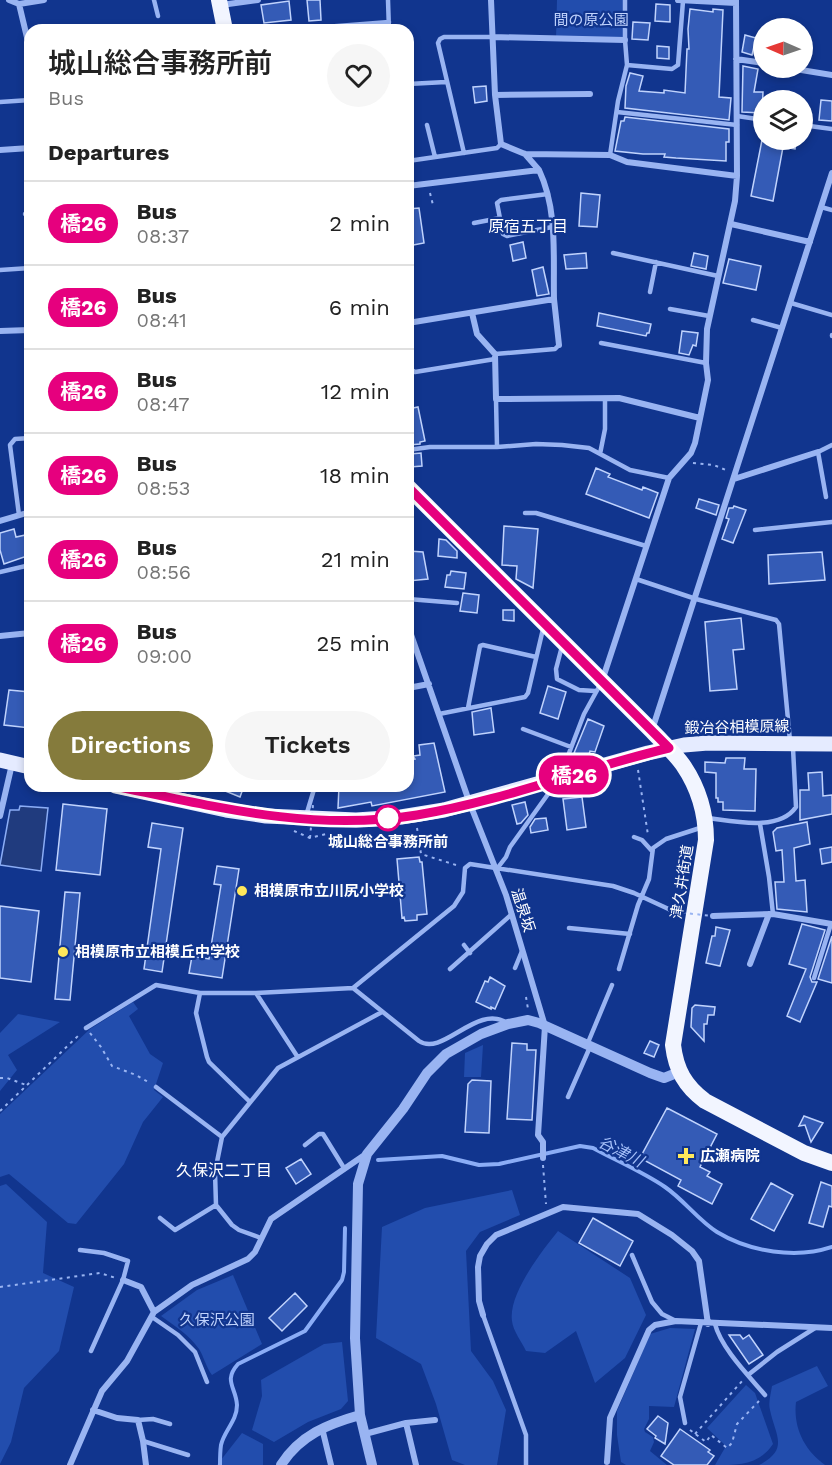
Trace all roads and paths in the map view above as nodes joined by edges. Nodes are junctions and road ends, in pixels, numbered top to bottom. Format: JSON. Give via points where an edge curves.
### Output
{"nodes":[{"id":1,"x":9,"y":0,"type":"edge"},
{"id":2,"x":44,"y":0,"type":"edge"},
{"id":3,"x":154,"y":0,"type":"edge"},
{"id":4,"x":258,"y":0,"type":"edge"},
{"id":5,"x":388,"y":0,"type":"edge"},
{"id":6,"x":491,"y":0,"type":"edge"},
{"id":7,"x":625,"y":0,"type":"edge"},
{"id":8,"x":678,"y":0,"type":"edge"},
{"id":9,"x":683,"y":0,"type":"edge"},
{"id":10,"x":736,"y":1,"type":"edge"},
{"id":11,"x":18,"y":2,"type":"edge"},
{"id":12,"x":220,"y":3,"type":"edge"},
{"id":13,"x":158,"y":16,"type":"dead end"},
{"id":14,"x":389,"y":22,"type":"joint"},
{"id":15,"x":224,"y":24,"type":"edge"},
{"id":16,"x":363,"y":24,"type":"edge"},
{"id":17,"x":24,"y":26,"type":"edge"},
{"id":18,"x":492,"y":37,"type":"junction"},
{"id":19,"x":625,"y":40,"type":"junction"},
{"id":20,"x":736,"y":59,"type":"junction"},
{"id":21,"x":753,"y":61,"type":"edge"},
{"id":22,"x":627,"y":65,"type":"junction"},
{"id":23,"x":813,"y":72,"type":"edge"},
{"id":24,"x":832,"y":75,"type":"edge"},
{"id":25,"x":446,"y":82,"type":"junction"},
{"id":26,"x":414,"y":84,"type":"edge"},
{"id":27,"x":590,"y":94,"type":"dead end"},
{"id":28,"x":495,"y":95,"type":"junction"},
{"id":29,"x":24,"y":100,"type":"edge"},
{"id":30,"x":0,"y":102,"type":"edge"},
{"id":31,"x":616,"y":112,"type":"junction"},
{"id":32,"x":737,"y":116,"type":"junction"},
{"id":33,"x":753,"y":118,"type":"edge"},
{"id":34,"x":427,"y":125,"type":"dead end"},
{"id":35,"x":737,"y":125,"type":"junction"},
{"id":36,"x":813,"y":126,"type":"edge"},
{"id":37,"x":832,"y":129,"type":"edge"},
{"id":38,"x":501,"y":144,"type":"junction"},
{"id":39,"x":24,"y":148,"type":"edge"},
{"id":40,"x":0,"y":150,"type":"edge"},
{"id":41,"x":464,"y":153,"type":"junction"},
{"id":42,"x":525,"y":154,"type":"junction"},
{"id":43,"x":610,"y":155,"type":"junction"},
{"id":44,"x":435,"y":157,"type":"junction"},
{"id":45,"x":414,"y":160,"type":"edge"},
{"id":46,"x":539,"y":170,"type":"junction"},
{"id":47,"x":832,"y":173,"type":"edge"},
{"id":48,"x":737,"y":176,"type":"junction"},
{"id":49,"x":429,"y":183,"type":"junction"},
{"id":50,"x":414,"y":185,"type":"edge"},
{"id":51,"x":548,"y":194,"type":"junction"},
{"id":52,"x":433,"y":205,"type":"dead end"},
{"id":53,"x":821,"y":207,"type":"junction"},
{"id":54,"x":832,"y":210,"type":"edge"},
{"id":55,"x":500,"y":218,"type":"junction"},
{"id":56,"x":474,"y":223,"type":"dead end"},
{"id":57,"x":731,"y":224,"type":"junction"},
{"id":58,"x":552,"y":227,"type":"junction"},
{"id":59,"x":810,"y":242,"type":"junction"},
{"id":60,"x":613,"y":253,"type":"dead end"},
{"id":61,"x":656,"y":262,"type":"junction"},
{"id":62,"x":24,"y":268,"type":"edge"},
{"id":63,"x":0,"y":270,"type":"edge"},
{"id":64,"x":718,"y":276,"type":"junction"},
{"id":65,"x":650,"y":292,"type":"dead end"},
{"id":66,"x":554,"y":300,"type":"junction"},
{"id":67,"x":791,"y":303,"type":"junction"},
{"id":68,"x":670,"y":309,"type":"dead end"},
{"id":69,"x":472,"y":313,"type":"junction"},
{"id":70,"x":832,"y":315,"type":"edge"},
{"id":71,"x":710,"y":316,"type":"junction"},
{"id":72,"x":753,"y":320,"type":"dead end"},
{"id":73,"x":414,"y":322,"type":"edge"},
{"id":74,"x":783,"y":328,"type":"junction"},
{"id":75,"x":24,"y":330,"type":"edge"},
{"id":76,"x":0,"y":331,"type":"edge"},
{"id":77,"x":602,"y":343,"type":"dead end"},
{"id":78,"x":559,"y":345,"type":"joint"},
{"id":79,"x":495,"y":356,"type":"junction"},
{"id":80,"x":706,"y":363,"type":"junction"},
{"id":81,"x":414,"y":371,"type":"edge"},
{"id":82,"x":605,"y":398,"type":"junction"},
{"id":83,"x":496,"y":399,"type":"junction"},
{"id":84,"x":700,"y":418,"type":"junction"},
{"id":85,"x":24,"y":438,"type":"edge"},
{"id":86,"x":832,"y":445,"type":"edge"},
{"id":87,"x":497,"y":447,"type":"junction"},
{"id":88,"x":414,"y":449,"type":"edge"},
{"id":89,"x":818,"y":452,"type":"junction"},
{"id":90,"x":600,"y":454,"type":"junction"},
{"id":91,"x":684,"y":462,"type":"junction"},
{"id":92,"x":732,"y":476,"type":"junction"},
{"id":93,"x":669,"y":478,"type":"junction"},
{"id":94,"x":414,"y":493,"type":"edge"},
{"id":95,"x":826,"y":497,"type":"dead end"},
{"id":96,"x":525,"y":513,"type":"dead end"},
{"id":97,"x":24,"y":514,"type":"edge"},
{"id":98,"x":19,"y":515,"type":"junction"},
{"id":99,"x":0,"y":522,"type":"edge"},
{"id":100,"x":832,"y":522,"type":"edge"},
{"id":101,"x":755,"y":530,"type":"dead end"},
{"id":102,"x":646,"y":546,"type":"junction"},
{"id":103,"x":24,"y":566,"type":"edge"},
{"id":104,"x":0,"y":572,"type":"edge"},
{"id":105,"x":636,"y":579,"type":"junction"},
{"id":106,"x":414,"y":599,"type":"edge"},
{"id":107,"x":696,"y":599,"type":"junction"},
{"id":108,"x":457,"y":603,"type":"dead end"},
{"id":109,"x":544,"y":624,"type":"junction"},
{"id":110,"x":24,"y":634,"type":"edge"},
{"id":111,"x":0,"y":636,"type":"edge"},
{"id":112,"x":414,"y":643,"type":"edge"},
{"id":113,"x":561,"y":651,"type":"dead end"},
{"id":114,"x":536,"y":657,"type":"junction"},
{"id":115,"x":429,"y":684,"type":"junction"},
{"id":116,"x":599,"y":686,"type":"junction"},
{"id":117,"x":414,"y":687,"type":"edge"},
{"id":118,"x":468,"y":708,"type":"junction"},
{"id":119,"x":439,"y":714,"type":"junction"},
{"id":120,"x":523,"y":729,"type":"dead end"},
{"id":121,"x":652,"y":731,"type":"junction"},
{"id":122,"x":791,"y":744,"type":"junction"},
{"id":123,"x":832,"y":744,"type":"edge"},
{"id":124,"x":572,"y":747,"type":"junction"},
{"id":125,"x":669,"y":748,"type":"junction"},
{"id":126,"x":6,"y":761,"type":"edge"},
{"id":127,"x":24,"y":766,"type":"edge"},
{"id":128,"x":638,"y":770,"type":"dead end"},
{"id":129,"x":558,"y":780,"type":"junction"},
{"id":130,"x":144,"y":792,"type":"edge"},
{"id":131,"x":313,"y":792,"type":"edge"},
{"id":132,"x":470,"y":804,"type":"junction"},
{"id":133,"x":313,"y":805,"type":"dead end"},
{"id":134,"x":0,"y":816,"type":"edge"},
{"id":135,"x":306,"y":819,"type":"junction"},
{"id":136,"x":705,"y":822,"type":"junction"},
{"id":137,"x":417,"y":824,"type":"dead end"},
{"id":138,"x":760,"y":824,"type":"junction"},
{"id":139,"x":289,"y":827,"type":"dead end"},
{"id":140,"x":334,"y":831,"type":"dead end"},
{"id":141,"x":634,"y":837,"type":"dead end"},
{"id":142,"x":310,"y":838,"type":"junction"},
{"id":143,"x":651,"y":850,"type":"junction"},
{"id":144,"x":465,"y":868,"type":"junction"},
{"id":145,"x":496,"y":870,"type":"junction"},
{"id":146,"x":642,"y":896,"type":"junction"},
{"id":147,"x":675,"y":912,"type":"joint"},
{"id":148,"x":512,"y":914,"type":"junction"},
{"id":149,"x":771,"y":914,"type":"junction"},
{"id":150,"x":713,"y":916,"type":"junction"},
{"id":151,"x":709,"y":924,"type":"dead end"},
{"id":152,"x":832,"y":924,"type":"edge"},
{"id":153,"x":569,"y":928,"type":"dead end"},
{"id":154,"x":630,"y":934,"type":"junction"},
{"id":155,"x":464,"y":945,"type":"dead end"},
{"id":156,"x":523,"y":950,"type":"junction"},
{"id":157,"x":470,"y":952,"type":"junction"},
{"id":158,"x":750,"y":964,"type":"dead end"},
{"id":159,"x":515,"y":968,"type":"dead end"},
{"id":160,"x":450,"y":969,"type":"dead end"},
{"id":161,"x":619,"y":969,"type":"dead end"},
{"id":162,"x":814,"y":978,"type":"dead end"},
{"id":163,"x":612,"y":985,"type":"dead end"},
{"id":164,"x":353,"y":988,"type":"junction"},
{"id":165,"x":200,"y":993,"type":"junction"},
{"id":166,"x":256,"y":993,"type":"junction"},
{"id":167,"x":382,"y":1012,"type":"junction"},
{"id":168,"x":508,"y":1024,"type":"junction"},
{"id":169,"x":545,"y":1026,"type":"junction"},
{"id":170,"x":86,"y":1028,"type":"junction"},
{"id":171,"x":588,"y":1046,"type":"junction"},
{"id":172,"x":297,"y":1056,"type":"junction"},
{"id":173,"x":679,"y":1072,"type":"junction"},
{"id":174,"x":0,"y":1078,"type":"edge"},
{"id":175,"x":27,"y":1085,"type":"junction"},
{"id":176,"x":156,"y":1087,"type":"joint"},
{"id":177,"x":568,"y":1097,"type":"dead end"},
{"id":178,"x":249,"y":1101,"type":"junction"},
{"id":179,"x":0,"y":1111,"type":"edge"},
{"id":180,"x":222,"y":1137,"type":"junction"},
{"id":181,"x":305,"y":1145,"type":"dead end"},
{"id":182,"x":367,"y":1154,"type":"junction"},
{"id":183,"x":543,"y":1158,"type":"joint"},
{"id":184,"x":828,"y":1158,"type":"edge"},
{"id":185,"x":344,"y":1168,"type":"junction"},
{"id":186,"x":216,"y":1205,"type":"junction"},
{"id":187,"x":546,"y":1213,"type":"junction"},
{"id":188,"x":160,"y":1218,"type":"dead end"},
{"id":189,"x":261,"y":1238,"type":"junction"},
{"id":190,"x":80,"y":1250,"type":"dead end"},
{"id":191,"x":632,"y":1255,"type":"dead end"},
{"id":192,"x":123,"y":1280,"type":"junction"},
{"id":193,"x":0,"y":1287,"type":"edge"},
{"id":194,"x":153,"y":1315,"type":"junction"},
{"id":195,"x":483,"y":1315,"type":"joint"},
{"id":196,"x":676,"y":1321,"type":"junction"},
{"id":197,"x":708,"y":1324,"type":"junction"},
{"id":198,"x":815,"y":1328,"type":"junction"},
{"id":199,"x":832,"y":1328,"type":"edge"},
{"id":200,"x":91,"y":1351,"type":"dead end"},
{"id":201,"x":748,"y":1375,"type":"junction"},
{"id":202,"x":207,"y":1382,"type":"dead end"},
{"id":203,"x":765,"y":1395,"type":"joint"},
{"id":204,"x":93,"y":1410,"type":"junction"},
{"id":205,"x":360,"y":1415,"type":"junction"},
{"id":206,"x":138,"y":1420,"type":"junction"},
{"id":207,"x":435,"y":1420,"type":"dead end"},
{"id":208,"x":406,"y":1423,"type":"junction"},
{"id":209,"x":685,"y":1423,"type":"dead end"},
{"id":210,"x":170,"y":1424,"type":"dead end"},
{"id":211,"x":322,"y":1428,"type":"junction"},
{"id":212,"x":365,"y":1434,"type":"junction"},
{"id":213,"x":143,"y":1441,"type":"junction"},
{"id":214,"x":188,"y":1455,"type":"dead end"},
{"id":215,"x":607,"y":1463,"type":"edge"},
{"id":216,"x":70,"y":1465,"type":"edge"},
{"id":217,"x":146,"y":1465,"type":"edge"},
{"id":218,"x":281,"y":1465,"type":"edge"},
{"id":219,"x":331,"y":1465,"type":"edge"},
{"id":220,"x":372,"y":1465,"type":"edge"},
{"id":221,"x":416,"y":1465,"type":"edge"},
{"id":222,"x":526,"y":1465,"type":"edge"}],
"edges":[{"from":1,"to":11,"type":"street"},
{"from":2,"to":11,"type":"street"},
{"from":3,"to":13,"type":"lane"},
{"from":4,"to":12,"type":"street"},
{"from":5,"to":14,"type":"lane"},
{"from":6,"to":18,"type":"street"},
{"from":7,"to":19,"type":"lane"},
{"from":8,"to":9,"type":"street"},
{"from":9,"to":10,"type":"street"},
{"from":9,"to":22,"type":"lane","via":[[678,65],[672,69]]},
{"from":10,"to":20,"type":"street"},
{"from":11,"to":17,"type":"street"},
{"from":12,"to":15,"type":"highway"},
{"from":14,"to":16,"type":"lane"},
{"from":18,"to":19,"type":"street"},
{"from":18,"to":25,"type":"lane","via":[[440,39]]},
{"from":18,"to":28,"type":"street"},
{"from":19,"to":22,"type":"lane"},
{"from":20,"to":21,"type":"street"},
{"from":20,"to":32,"type":"street"},
{"from":22,"to":31,"type":"lane"},
{"from":23,"to":24,"type":"street"},
{"from":25,"to":26,"type":"lane"},
{"from":25,"to":41,"type":"lane"},
{"from":27,"to":28,"type":"street"},
{"from":28,"to":38,"type":"street"},
{"from":29,"to":30,"type":"lane"},
{"from":31,"to":35,"type":"lane"},
{"from":31,"to":43,"type":"lane"},
{"from":32,"to":33,"type":"lane"},
{"from":32,"to":35,"type":"street"},
{"from":34,"to":44,"type":"lane"},
{"from":35,"to":48,"type":"street"},
{"from":36,"to":37,"type":"lane"},
{"from":38,"to":41,"type":"lane"},
{"from":38,"to":42,"type":"street"},
{"from":39,"to":40,"type":"street"},
{"from":41,"to":44,"type":"lane"},
{"from":42,"to":43,"type":"street"},
{"from":42,"to":46,"type":"street"},
{"from":43,"to":48,"type":"street","via":[[627,162]]},
{"from":44,"to":45,"type":"lane"},
{"from":46,"to":49,"type":"street"},
{"from":46,"to":51,"type":"street"},
{"from":47,"to":53,"type":"street"},
{"from":48,"to":57,"type":"street"},
{"from":49,"to":50,"type":"street"},
{"from":49,"to":52,"type":"path"},
{"from":51,"to":55,"type":"lane","via":[[501,200],[497,203]]},
{"from":51,"to":58,"type":"street"},
{"from":53,"to":54,"type":"lane"},
{"from":53,"to":59,"type":"street"},
{"from":55,"to":56,"type":"lane"},
{"from":55,"to":58,"type":"lane","via":[[503,234],[507,236]]},
{"from":57,"to":59,"type":"street"},
{"from":57,"to":64,"type":"street"},
{"from":58,"to":66,"type":"street"},
{"from":59,"to":67,"type":"street"},
{"from":60,"to":61,"type":"lane"},
{"from":61,"to":64,"type":"lane"},
{"from":61,"to":65,"type":"lane"},
{"from":62,"to":63,"type":"lane"},
{"from":64,"to":71,"type":"street"},
{"from":66,"to":69,"type":"street"},
{"from":66,"to":78,"type":"street"},
{"from":67,"to":70,"type":"lane"},
{"from":67,"to":74,"type":"street"},
{"from":68,"to":71,"type":"lane"},
{"from":69,"to":73,"type":"street"},
{"from":69,"to":79,"type":"street","via":[[477,334]]},
{"from":71,"to":80,"type":"street"},
{"from":72,"to":74,"type":"lane"},
{"from":74,"to":92,"type":"street"},
{"from":75,"to":76,"type":"street"},
{"from":77,"to":80,"type":"lane"},
{"from":78,"to":79,"type":"lane","via":[[555,349]]},
{"from":79,"to":81,"type":"lane"},
{"from":79,"to":83,"type":"street"},
{"from":80,"to":84,"type":"street","via":[[708,380]]},
{"from":82,"to":83,"type":"street"},
{"from":82,"to":84,"type":"street"},
{"from":82,"to":90,"type":"lane"},
{"from":83,"to":87,"type":"lane"},
{"from":84,"to":91,"type":"street","via":[[691,453]]},
{"from":85,"to":98,"type":"lane","via":[[15,439],[10,445]]},
{"from":86,"to":89,"type":"lane"},
{"from":87,"to":88,"type":"lane"},
{"from":87,"to":90,"type":"lane","via":[[562,445],[589,448]]},
{"from":89,"to":92,"type":"street"},
{"from":89,"to":95,"type":"lane"},
{"from":90,"to":93,"type":"lane","via":[[630,470]]},
{"from":91,"to":92,"type":"path","via":[[714,465]]},
{"from":91,"to":93,"type":"street"},
{"from":92,"to":107,"type":"street"},
{"from":93,"to":102,"type":"street"},
{"from":94,"to":109,"type":"highway","name":"津久井街道"},
{"from":96,"to":102,"type":"lane"},
{"from":97,"to":98,"type":"street"},
{"from":98,"to":99,"type":"street"},
{"from":100,"to":101,"type":"lane"},
{"from":102,"to":105,"type":"street"},
{"from":103,"to":104,"type":"lane"},
{"from":105,"to":107,"type":"lane"},
{"from":105,"to":116,"type":"street"},
{"from":106,"to":108,"type":"lane"},
{"from":107,"to":121,"type":"street"},
{"from":107,"to":122,"type":"lane","via":[[778,621]]},
{"from":109,"to":114,"type":"lane"},
{"from":109,"to":116,"type":"highway","name":"津久井街道"},
{"from":110,"to":111,"type":"street"},
{"from":112,"to":115,"type":"street","name":"温泉坂"},
{"from":113,"to":116,"type":"lane","via":[[557,679],[579,690]]},
{"from":114,"to":118,"type":"lane","via":[[525,697]]},
{"from":114,"to":118,"type":"lane","via":[[480,646]]},
{"from":115,"to":117,"type":"street"},
{"from":115,"to":119,"type":"street","name":"温泉坂"},
{"from":116,"to":121,"type":"highway","name":"津久井街道"},
{"from":116,"to":124,"type":"lane"},
{"from":118,"to":119,"type":"lane"},
{"from":119,"to":132,"type":"street","name":"温泉坂"},
{"from":120,"to":124,"type":"lane"},
{"from":121,"to":125,"type":"highway","name":"津久井街道"},
{"from":122,"to":123,"type":"main road","name":"鍛冶谷相模原線"},
{"from":122,"to":125,"type":"main road","name":"鍛冶谷相模原線","via":[[708,743]]},
{"from":122,"to":138,"type":"lane","via":[[796,807],[792,813]]},
{"from":124,"to":129,"type":"lane"},
{"from":125,"to":129,"type":"main road","name":"鍛冶谷相模原線"},
{"from":125,"to":136,"type":"highway","name":"津久井街道","via":[[687,771]]},
{"from":126,"to":127,"type":"main road"},
{"from":126,"to":134,"type":"street"},
{"from":128,"to":143,"type":"path"},
{"from":129,"to":132,"type":"main road","name":"鍛冶谷相模原線"},
{"from":129,"to":145,"type":"lane"},
{"from":130,"to":135,"type":"main road","name":"鍛冶谷相模原線","via":[[226,810]]},
{"from":131,"to":135,"type":"lane"},
{"from":132,"to":135,"type":"main road","name":"鍛冶谷相模原線","via":[[400,817]]},
{"from":132,"to":145,"type":"street","name":"温泉坂"},
{"from":133,"to":142,"type":"path","bridge":true},
{"from":136,"to":138,"type":"lane"},
{"from":136,"to":143,"type":"lane"},
{"from":136,"to":173,"type":"highway","name":"津久井街道","via":[[705,859],[674,1045]]},
{"from":137,"to":144,"type":"path","via":[[421,854]]},
{"from":138,"to":149,"type":"lane","via":[[770,877]]},
{"from":139,"to":142,"type":"path"},
{"from":140,"to":142,"type":"path"},
{"from":141,"to":143,"type":"lane"},
{"from":143,"to":146,"type":"lane","via":[[649,879]]},
{"from":144,"to":145,"type":"lane","via":[[472,864]]},
{"from":144,"to":164,"type":"lane","via":[[463,892],[454,906]]},
{"from":145,"to":146,"type":"lane","via":[[613,886]]},
{"from":145,"to":148,"type":"street","name":"温泉坂"},
{"from":146,"to":147,"type":"lane"},
{"from":146,"to":154,"type":"lane"},
{"from":147,"to":150,"type":"path","bridge":true},
{"from":148,"to":156,"type":"street","name":"温泉坂"},
{"from":148,"to":157,"type":"lane"},
{"from":149,"to":150,"type":"street"},
{"from":149,"to":152,"type":"street"},
{"from":149,"to":158,"type":"street"},
{"from":150,"to":151,"type":"path"},
{"from":152,"to":162,"type":"lane"},
{"from":153,"to":154,"type":"lane"},
{"from":154,"to":161,"type":"lane"},
{"from":155,"to":157,"type":"lane"},
{"from":156,"to":159,"type":"lane"},
{"from":156,"to":169,"type":"street","name":"温泉坂"},
{"from":157,"to":160,"type":"lane"},
{"from":163,"to":171,"type":"lane"},
{"from":164,"to":166,"type":"lane"},
{"from":164,"to":167,"type":"lane"},
{"from":165,"to":166,"type":"lane"},
{"from":165,"to":170,"type":"lane","via":[[156,985]]},
{"from":165,"to":178,"type":"lane","via":[[196,1013],[209,1062]]},
{"from":166,"to":172,"type":"lane"},
{"from":167,"to":168,"type":"lane","via":[[427,1045],[492,1018]]},
{"from":167,"to":172,"type":"lane"},
{"from":168,"to":169,"type":"street","via":[[528,1020]]},
{"from":168,"to":182,"type":"street","via":[[452,1049],[439,1060]]},
{"from":169,"to":171,"type":"street"},
{"from":169,"to":183,"type":"street","name":"温泉坂","via":[[538,1136],[543,1142]]},
{"from":170,"to":175,"type":"path"},
{"from":170,"to":176,"type":"path","via":[[112,1066]]},
{"from":171,"to":173,"type":"street","via":[[664,1078]]},
{"from":171,"to":177,"type":"lane"},
{"from":172,"to":178,"type":"lane","via":[[273,1072]]},
{"from":173,"to":184,"type":"highway","via":[[705,1101],[804,1153]]},
{"from":174,"to":175,"type":"path"},
{"from":175,"to":179,"type":"path"},
{"from":176,"to":180,"type":"lane"},
{"from":178,"to":180,"type":"lane"},
{"from":180,"to":186,"type":"lane","via":[[215,1172]]},
{"from":181,"to":185,"type":"lane","via":[[323,1134]]},
{"from":182,"to":185,"type":"street"},
{"from":182,"to":205,"type":"street","via":[[357,1196],[355,1338]]},
{"from":183,"to":187,"type":"path"},
{"from":185,"to":189,"type":"street","via":[[271,1219]]},
{"from":186,"to":188,"type":"lane","via":[[175,1230]]},
{"from":186,"to":189,"type":"lane","via":[[232,1225]]},
{"from":187,"to":195,"type":"street","via":[[496,1235],[483,1250],[478,1267]]},
{"from":187,"to":197,"type":"street","via":[[563,1207],[602,1210],[638,1214],[655,1224],[692,1251],[699,1261]]},
{"from":189,"to":194,"type":"street","via":[[248,1259],[192,1285]]},
{"from":190,"to":192,"type":"lane","via":[[128,1261]]},
{"from":191,"to":196,"type":"lane","via":[[651,1302]]},
{"from":192,"to":193,"type":"path","via":[[100,1273]]},
{"from":192,"to":194,"type":"street","via":[[141,1287]]},
{"from":192,"to":200,"type":"lane"},
{"from":194,"to":202,"type":"lane","via":[[195,1352]]},
{"from":194,"to":204,"type":"street"},
{"from":195,"to":222,"type":"lane","via":[[526,1435]]},
{"from":196,"to":197,"type":"street"},
{"from":196,"to":215,"type":"street","via":[[655,1324],[649,1330],[610,1418]]},
{"from":197,"to":198,"type":"street"},
{"from":197,"to":201,"type":"lane"},
{"from":197,"to":209,"type":"lane","via":[[680,1397]]},
{"from":198,"to":199,"type":"street"},
{"from":198,"to":201,"type":"lane"},
{"from":201,"to":203,"type":"lane"},
{"from":201,"to":203,"type":"path","via":[[695,1434],[706,1442],[711,1435],[727,1448],[737,1424]]},
{"from":204,"to":206,"type":"street","via":[[117,1419]]},
{"from":204,"to":216,"type":"street"},
{"from":205,"to":211,"type":"street"},
{"from":205,"to":212,"type":"street"},
{"from":206,"to":210,"type":"lane"},
{"from":206,"to":213,"type":"street"},
{"from":207,"to":208,"type":"street"},
{"from":208,"to":212,"type":"street"},
{"from":208,"to":221,"type":"street"},
{"from":211,"to":218,"type":"street","via":[[302,1441]]},
{"from":211,"to":219,"type":"street"},
{"from":212,"to":220,"type":"street"},
{"from":213,"to":214,"type":"lane"},
{"from":213,"to":217,"type":"street"}]}
